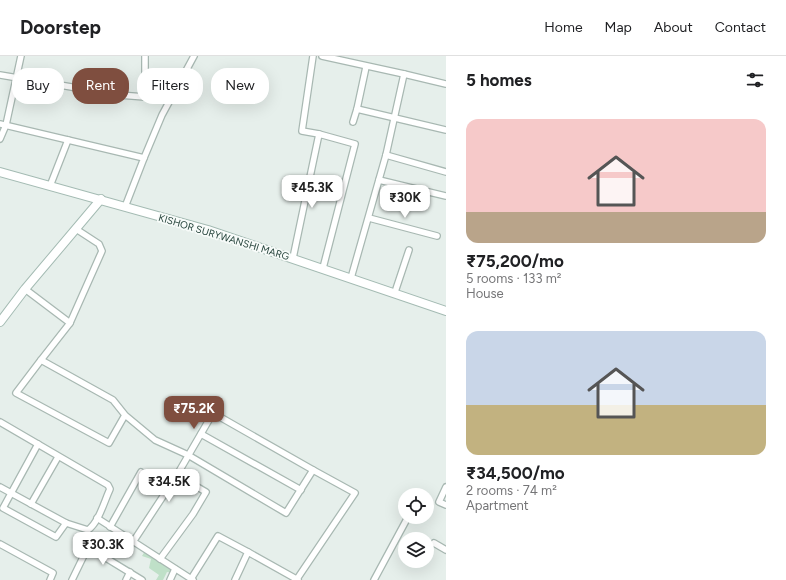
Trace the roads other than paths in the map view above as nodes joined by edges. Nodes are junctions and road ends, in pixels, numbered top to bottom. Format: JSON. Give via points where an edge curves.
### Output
{"nodes":[{"id":1,"x":21,"y":56,"type":"edge"},
{"id":2,"x":145,"y":56,"type":"edge"},
{"id":3,"x":194,"y":56,"type":"edge"},
{"id":4,"x":313,"y":56,"type":"edge"},
{"id":5,"x":322,"y":56,"type":"edge"},
{"id":6,"x":347,"y":59,"type":"edge"},
{"id":7,"x":366,"y":67,"type":"junction"},
{"id":8,"x":18,"y":68,"type":"edge"},
{"id":9,"x":145,"y":68,"type":"edge"},
{"id":10,"x":188,"y":68,"type":"edge"},
{"id":11,"x":404,"y":74,"type":"junction"},
{"id":12,"x":0,"y":75,"type":"edge"},
{"id":13,"x":12,"y":77,"type":"edge"},
{"id":14,"x":446,"y":84,"type":"edge"},
{"id":15,"x":64,"y":86,"type":"edge"},
{"id":16,"x":12,"y":92,"type":"edge"},
{"id":17,"x":137,"y":96,"type":"edge"},
{"id":18,"x":169,"y":104,"type":"edge"},
{"id":19,"x":356,"y":109,"type":"junction"},
{"id":20,"x":395,"y":117,"type":"junction"},
{"id":21,"x":354,"y":122,"type":"dead end"},
{"id":22,"x":3,"y":124,"type":"edge"},
{"id":23,"x":446,"y":130,"type":"edge"},
{"id":24,"x":319,"y":134,"type":"junction"},
{"id":25,"x":0,"y":139,"type":"edge"},
{"id":26,"x":68,"y":140,"type":"junction"},
{"id":27,"x":386,"y":155,"type":"junction"},
{"id":28,"x":144,"y":158,"type":"junction"},
{"id":29,"x":0,"y":172,"type":"edge"},
{"id":30,"x":446,"y":172,"type":"edge"},
{"id":31,"x":379,"y":180,"type":"junction"},
{"id":32,"x":50,"y":186,"type":"junction"},
{"id":33,"x":446,"y":196,"type":"edge"},
{"id":34,"x":101,"y":199,"type":"junction"},
{"id":35,"x":125,"y":207,"type":"junction"},
{"id":36,"x":369,"y":218,"type":"junction"},
{"id":37,"x":76,"y":229,"type":"junction"},
{"id":38,"x":437,"y":236,"type":"dead end"},
{"id":39,"x":409,"y":250,"type":"dead end"},
{"id":40,"x":292,"y":258,"type":"junction"},
{"id":41,"x":324,"y":268,"type":"junction"},
{"id":42,"x":352,"y":278,"type":"junction"},
{"id":43,"x":25,"y":289,"type":"junction"},
{"id":44,"x":395,"y":292,"type":"junction"},
{"id":45,"x":446,"y":311,"type":"edge"},
{"id":46,"x":0,"y":322,"type":"edge"},
{"id":47,"x":70,"y":323,"type":"junction"},
{"id":48,"x":41,"y":360,"type":"junction"},
{"id":49,"x":125,"y":415,"type":"junction"},
{"id":50,"x":0,"y":422,"type":"edge"},
{"id":51,"x":201,"y":434,"type":"junction"},
{"id":52,"x":38,"y":444,"type":"junction"},
{"id":53,"x":188,"y":455,"type":"junction"},
{"id":54,"x":58,"y":457,"type":"junction"},
{"id":55,"x":313,"y":470,"type":"junction"},
{"id":56,"x":142,"y":472,"type":"dead end"},
{"id":57,"x":177,"y":475,"type":"junction"},
{"id":58,"x":0,"y":487,"type":"edge"},
{"id":59,"x":446,"y":487,"type":"edge"},
{"id":60,"x":301,"y":490,"type":"junction"},
{"id":61,"x":10,"y":492,"type":"junction"},
{"id":62,"x":31,"y":504,"type":"junction"},
{"id":63,"x":446,"y":505,"type":"edge"},
{"id":64,"x":97,"y":518,"type":"junction"},
{"id":65,"x":66,"y":523,"type":"junction"},
{"id":66,"x":404,"y":524,"type":"edge"},
{"id":67,"x":110,"y":527,"type":"junction"},
{"id":68,"x":133,"y":542,"type":"junction"},
{"id":69,"x":434,"y":543,"type":"dead end"},
{"id":70,"x":0,"y":544,"type":"edge"},
{"id":71,"x":446,"y":550,"type":"edge"},
{"id":72,"x":248,"y":552,"type":"junction"},
{"id":73,"x":160,"y":559,"type":"junction"},
{"id":74,"x":175,"y":569,"type":"junction"},
{"id":75,"x":130,"y":572,"type":"junction"},
{"id":76,"x":192,"y":579,"type":"edge"},
{"id":77,"x":50,"y":580,"type":"edge"},
{"id":78,"x":72,"y":580,"type":"edge"},
{"id":79,"x":126,"y":580,"type":"edge"},
{"id":80,"x":142,"y":580,"type":"edge"},
{"id":81,"x":170,"y":580,"type":"edge"},
{"id":82,"x":235,"y":580,"type":"edge"},
{"id":83,"x":297,"y":580,"type":"edge"},
{"id":84,"x":374,"y":580,"type":"edge"}],
"edges":[{"from":1,"to":8,"type":"street"},
{"from":2,"to":9,"type":"street"},
{"from":3,"to":10,"type":"street"},
{"from":4,"to":24,"type":"street","via":[[302,131]]},
{"from":5,"to":6,"type":"street"},
{"from":6,"to":7,"type":"street"},
{"from":7,"to":11,"type":"street"},
{"from":7,"to":19,"type":"street"},
{"from":11,"to":14,"type":"street"},
{"from":11,"to":20,"type":"street"},
{"from":12,"to":13,"type":"street"},
{"from":15,"to":17,"type":"street"},
{"from":16,"to":22,"type":"street"},
{"from":18,"to":28,"type":"street"},
{"from":19,"to":20,"type":"street"},
{"from":19,"to":21,"type":"street"},
{"from":20,"to":23,"type":"street"},
{"from":20,"to":27,"type":"street"},
{"from":22,"to":25,"type":"street"},
{"from":22,"to":26,"type":"street"},
{"from":24,"to":40,"type":"street"},
{"from":24,"to":41,"type":"street","via":[[355,144]]},
{"from":26,"to":28,"type":"street"},
{"from":26,"to":32,"type":"street"},
{"from":27,"to":30,"type":"street"},
{"from":27,"to":31,"type":"street"},
{"from":28,"to":35,"type":"street"},
{"from":29,"to":32,"type":"street","name":"KISHOR SURYWANSHI MARG"},
{"from":31,"to":33,"type":"street"},
{"from":31,"to":36,"type":"street"},
{"from":32,"to":34,"type":"street","name":"KISHOR SURYWANSHI MARG"},
{"from":34,"to":35,"type":"street","name":"KISHOR SURYWANSHI MARG"},
{"from":34,"to":37,"type":"street"},
{"from":35,"to":40,"type":"street","name":"KISHOR SURYWANSHI MARG","via":[[208,230]]},
{"from":36,"to":38,"type":"street"},
{"from":36,"to":42,"type":"street"},
{"from":37,"to":43,"type":"street"},
{"from":37,"to":47,"type":"street","via":[[100,244],[102,251]]},
{"from":39,"to":44,"type":"street"},
{"from":40,"to":41,"type":"street","name":"KISHOR SURYWANSHI MARG"},
{"from":41,"to":42,"type":"street","name":"KISHOR SURYWANSHI MARG"},
{"from":42,"to":44,"type":"street","name":"KISHOR SURYWANSHI MARG"},
{"from":43,"to":46,"type":"street"},
{"from":43,"to":47,"type":"street"},
{"from":44,"to":45,"type":"street","name":"KISHOR SURYWANSHI MARG"},
{"from":47,"to":48,"type":"street"},
{"from":48,"to":49,"type":"street","via":[[113,400]]},
{"from":48,"to":49,"type":"street","via":[[16,393],[109,443]]},
{"from":49,"to":53,"type":"street","via":[[155,440]]},
{"from":50,"to":52,"type":"street"},
{"from":51,"to":53,"type":"street"},
{"from":51,"to":55,"type":"street","via":[[213,413]]},
{"from":51,"to":60,"type":"street"},
{"from":52,"to":54,"type":"street"},
{"from":52,"to":61,"type":"street"},
{"from":53,"to":57,"type":"street"},
{"from":53,"to":60,"type":"street","via":[[286,513]]},
{"from":54,"to":62,"type":"street"},
{"from":54,"to":64,"type":"street","via":[[110,487]]},
{"from":55,"to":60,"type":"street"},
{"from":55,"to":83,"type":"street","via":[[355,493]]},
{"from":56,"to":67,"type":"street"},
{"from":57,"to":68,"type":"street"},
{"from":57,"to":73,"type":"street","via":[[206,492]]},
{"from":58,"to":61,"type":"street"},
{"from":59,"to":63,"type":"street","via":[[439,502]]},
{"from":61,"to":62,"type":"street"},
{"from":61,"to":65,"type":"street","via":[[4,510],[54,537],[58,536]]},
{"from":62,"to":65,"type":"street"},
{"from":64,"to":65,"type":"street","via":[[88,530]]},
{"from":64,"to":67,"type":"street"},
{"from":66,"to":84,"type":"street"},
{"from":67,"to":68,"type":"street"},
{"from":68,"to":73,"type":"street"},
{"from":69,"to":71,"type":"street"},
{"from":70,"to":77,"type":"street","via":[[54,573]]},
{"from":72,"to":76,"type":"street","via":[[218,536]]},
{"from":72,"to":82,"type":"street"},
{"from":72,"to":83,"type":"street"},
{"from":73,"to":74,"type":"street"},
{"from":74,"to":76,"type":"street"},
{"from":74,"to":81,"type":"street"},
{"from":75,"to":78,"type":"street","via":[[88,547]]},
{"from":75,"to":79,"type":"street"},
{"from":75,"to":80,"type":"street"}]}
